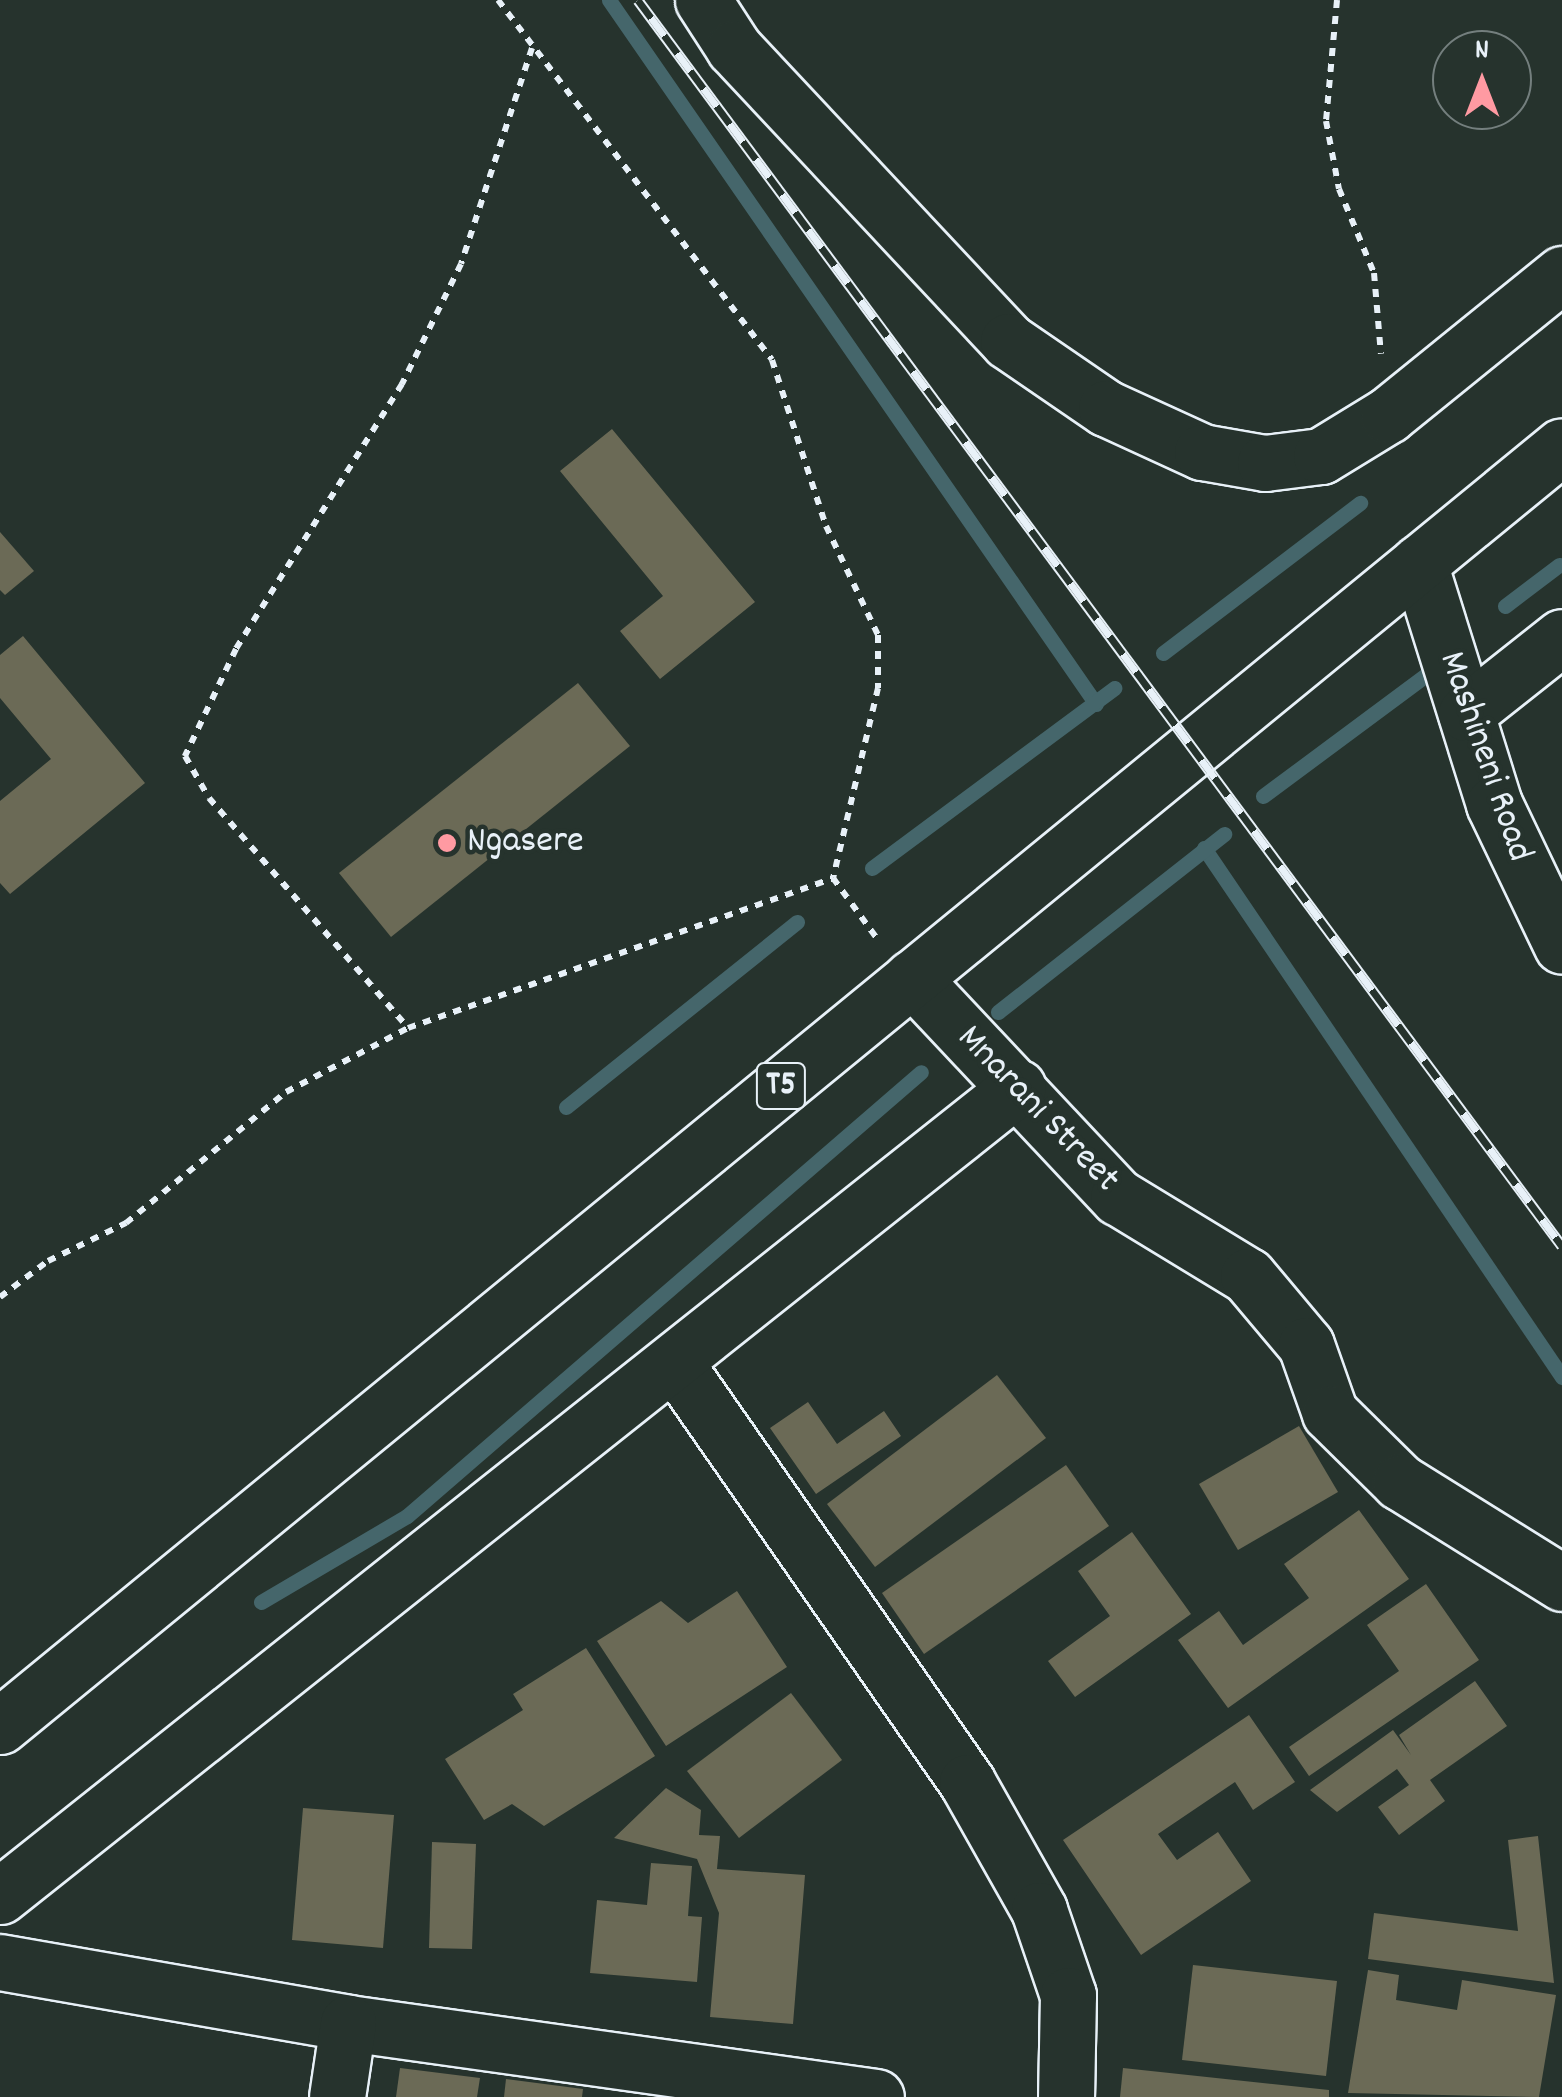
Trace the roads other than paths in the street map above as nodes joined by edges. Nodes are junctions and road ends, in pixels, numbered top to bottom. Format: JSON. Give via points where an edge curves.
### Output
{"nodes":[{"id":1,"x":703,"y":0,"type":"edge"},
{"id":2,"x":1562,"y":274,"type":"edge"},
{"id":3,"x":1556,"y":462,"type":"edge"},
{"id":4,"x":1418,"y":563,"type":"junction"},
{"id":5,"x":1562,"y":636,"type":"edge"},
{"id":6,"x":1466,"y":712,"type":"junction"},
{"id":7,"x":1562,"y":946,"type":"edge"},
{"id":8,"x":912,"y":978,"type":"junction"},
{"id":9,"x":1018,"y":1086,"type":"junction"},
{"id":10,"x":675,"y":1363,"type":"junction"},
{"id":11,"x":1562,"y":1584,"type":"edge"},
{"id":12,"x":0,"y":1726,"type":"edge"},
{"id":13,"x":0,"y":1896,"type":"edge"},
{"id":14,"x":0,"y":1962,"type":"edge"},
{"id":15,"x":348,"y":2023,"type":"junction"},
{"id":16,"x":337,"y":2097,"type":"edge"},
{"id":17,"x":876,"y":2097,"type":"edge"},
{"id":18,"x":1066,"y":2097,"type":"edge"}],
"edges":[{"from":1,"to":2,"type":"main road","via":[[734,48],[1008,341],[1106,408],[1202,452],[1265,463],[1321,456],[1388,415]]},
{"from":3,"to":4,"type":"main road","number":"T5"},
{"from":4,"to":6,"type":"main road","name":"Mashineni Road"},
{"from":4,"to":8,"type":"main road","number":"T5"},
{"from":5,"to":6,"type":"main road"},
{"from":6,"to":7,"type":"main road","name":"Mashineni Road","via":[[1494,804]]},
{"from":8,"to":9,"type":"main road","name":"Mnarani Street"},
{"from":8,"to":12,"type":"main road","number":"T5"},
{"from":9,"to":10,"type":"main road"},
{"from":9,"to":11,"type":"main road","name":"Mnarani Street","via":[[1118,1198],[1248,1276],[1306,1345],[1330,1413],[1400,1482]]},
{"from":10,"to":13,"type":"main road"},
{"from":10,"to":18,"type":"main road","via":[[967,1782],[1039,1910],[1068,1995]]},
{"from":14,"to":15,"type":"main road"},
{"from":15,"to":16,"type":"main road"},
{"from":15,"to":17,"type":"main road"}]}
